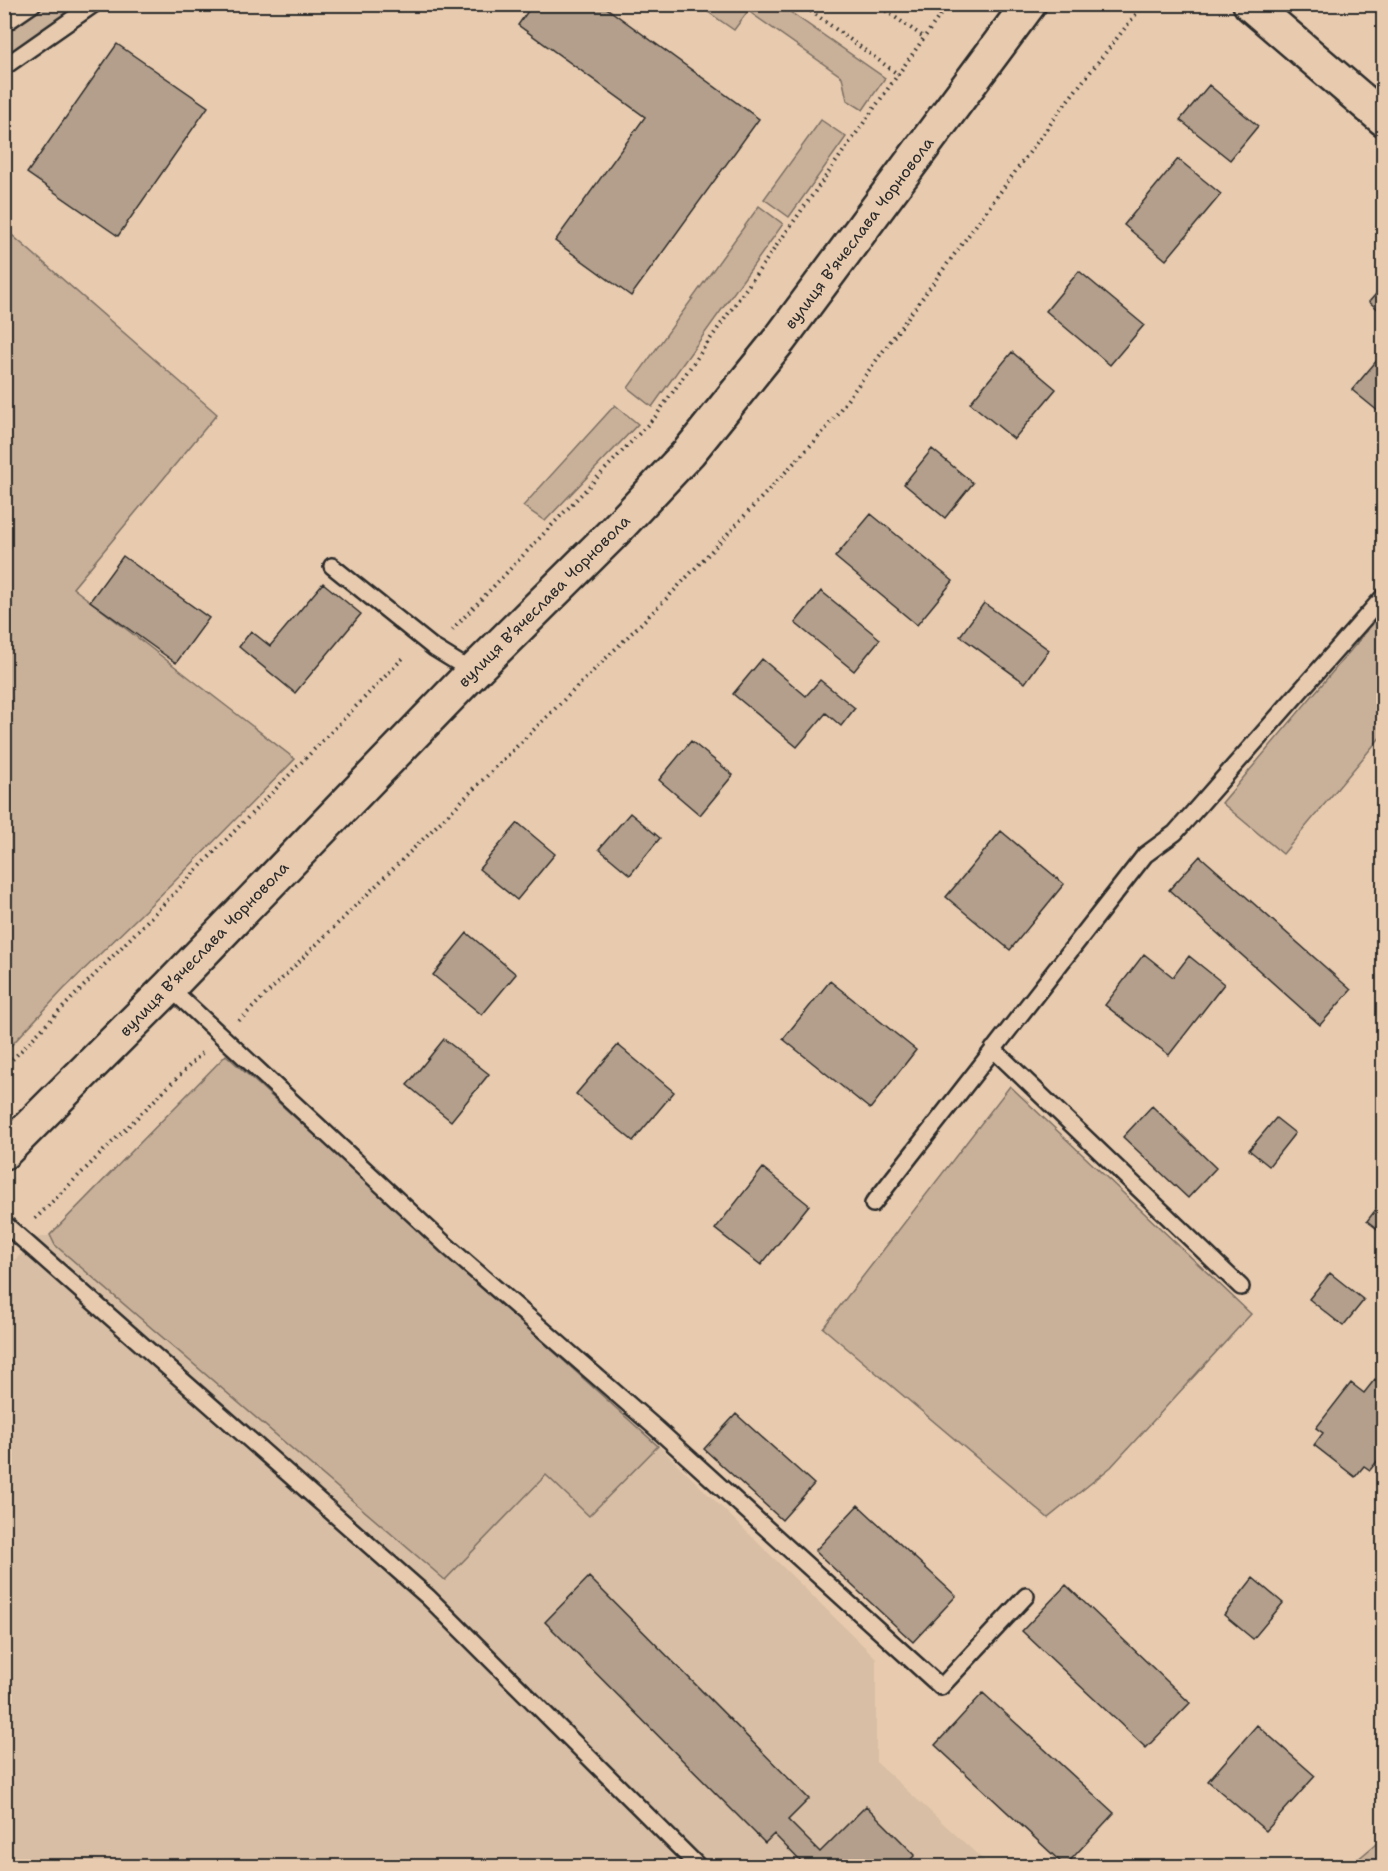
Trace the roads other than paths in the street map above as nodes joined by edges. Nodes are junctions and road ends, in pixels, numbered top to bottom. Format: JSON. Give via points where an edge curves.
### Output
{"nodes":[{"id":1,"x":33,"y":4,"type":"edge"},
{"id":2,"x":94,"y":4,"type":"edge"},
{"id":3,"x":1029,"y":4,"type":"edge"},
{"id":4,"x":1250,"y":4,"type":"edge"},
{"id":5,"x":4,"y":24,"type":"edge"},
{"id":6,"x":4,"y":67,"type":"edge"},
{"id":7,"x":1383,"y":119,"type":"edge"},
{"id":8,"x":332,"y":566,"type":"dead end"},
{"id":9,"x":1383,"y":596,"type":"edge"},
{"id":10,"x":473,"y":672,"type":"junction"},
{"id":11,"x":169,"y":987,"type":"junction"},
{"id":12,"x":993,"y":1049,"type":"junction"},
{"id":13,"x":4,"y":1152,"type":"edge"},
{"id":14,"x":873,"y":1204,"type":"dead end"},
{"id":15,"x":4,"y":1223,"type":"edge"},
{"id":16,"x":1241,"y":1287,"type":"dead end"},
{"id":17,"x":1026,"y":1596,"type":"dead end"},
{"id":18,"x":698,"y":1866,"type":"edge"}],
"edges":[{"from":1,"to":5,"type":"lane"},
{"from":2,"to":6,"type":"lane"},
{"from":3,"to":10,"type":"main road","name":"вулиця Вʼячеслава Чорновола","via":[[780,339],[689,452]]},
{"from":4,"to":7,"type":"main road"},
{"from":8,"to":10,"type":"lane","via":[[434,648]]},
{"from":9,"to":12,"type":"lane","via":[[1175,833],[1146,855]]},
{"from":10,"to":11,"type":"main road","name":"вулиця Вʼячеслава Чорновола"},
{"from":11,"to":13,"type":"main road","name":"вулиця Вʼячеслава Чорновола"},
{"from":11,"to":17,"type":"lane","via":[[446,1245],[657,1429],[940,1687]]},
{"from":12,"to":14,"type":"lane"},
{"from":12,"to":16,"type":"lane"},
{"from":15,"to":18,"type":"lane","via":[[428,1597]]}]}
